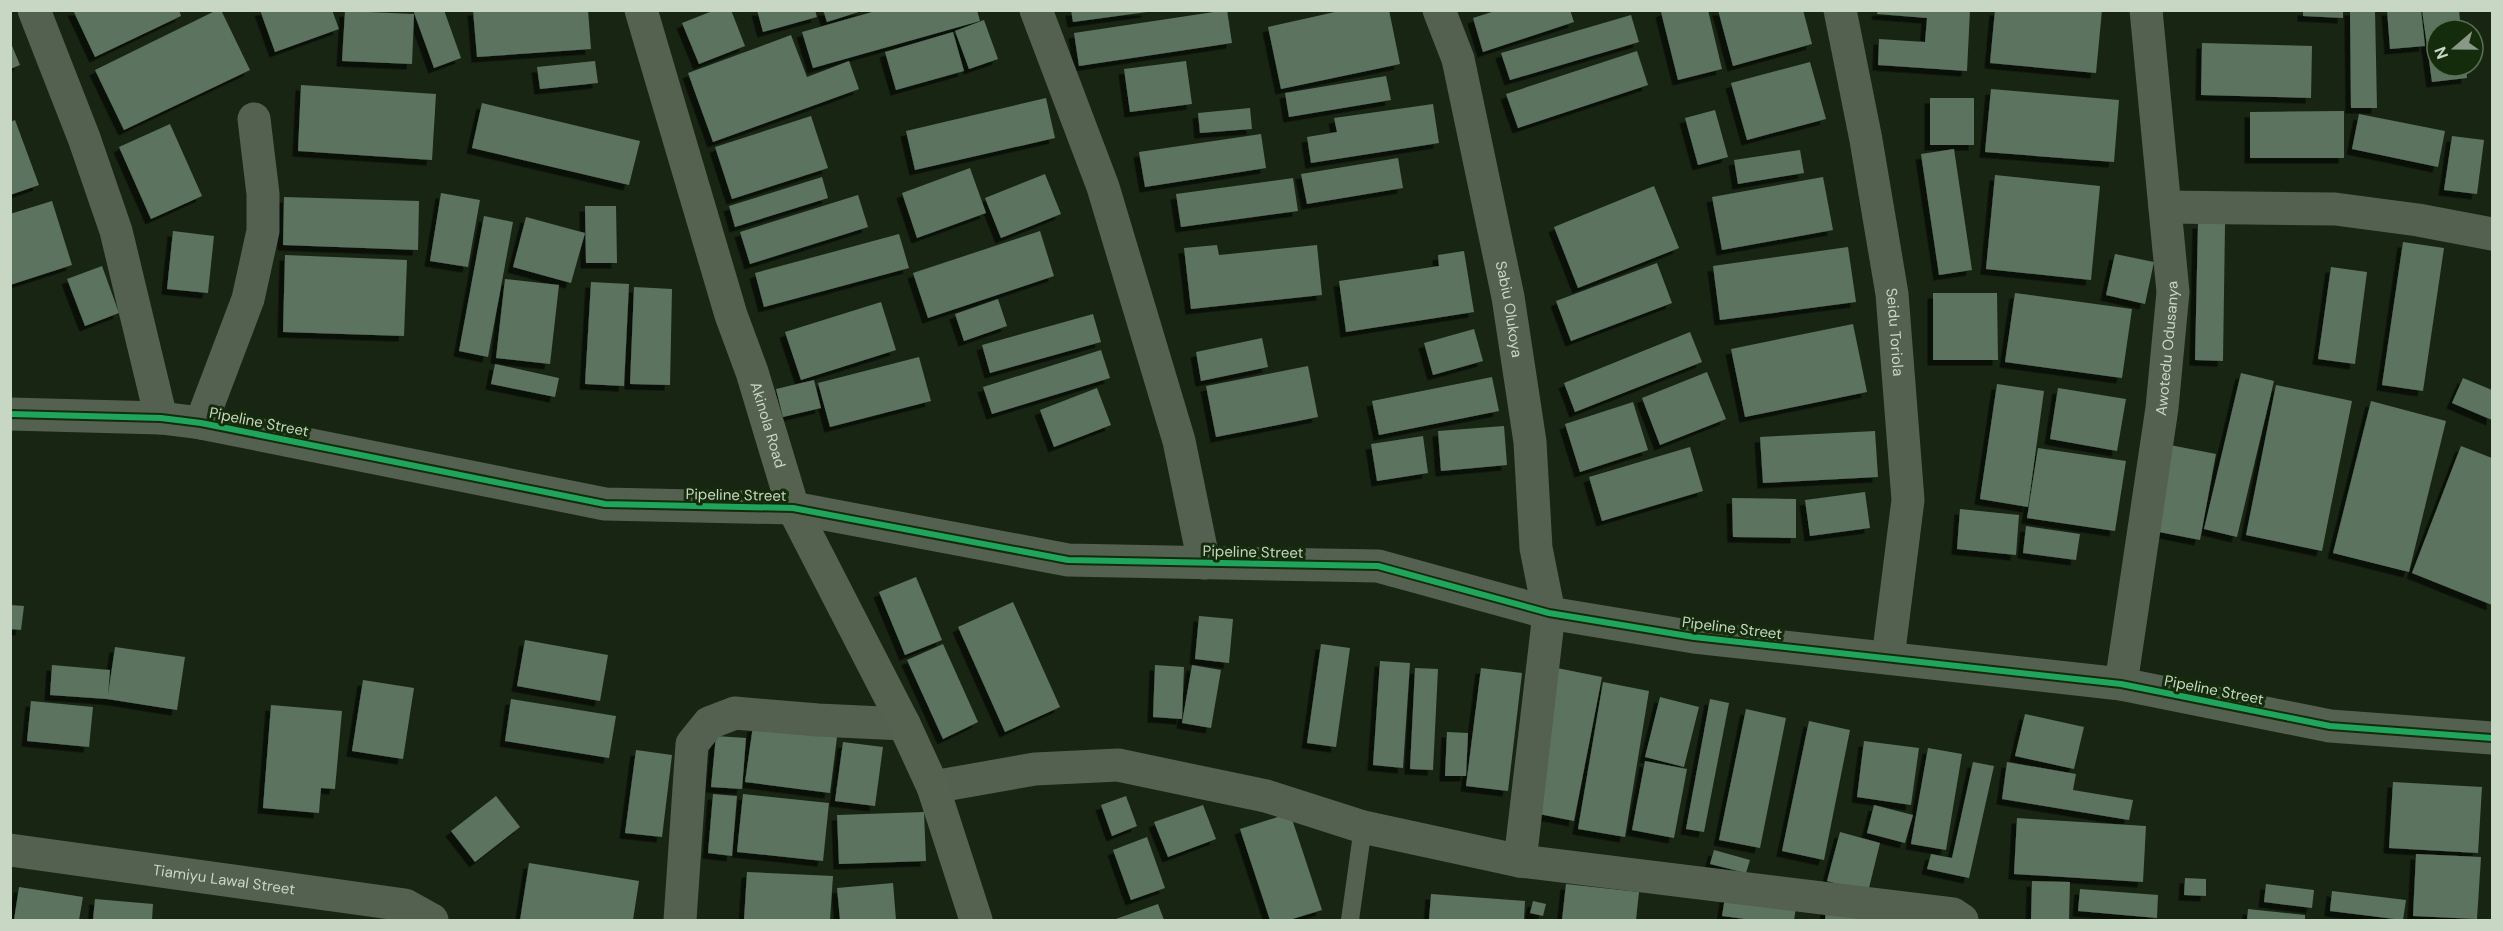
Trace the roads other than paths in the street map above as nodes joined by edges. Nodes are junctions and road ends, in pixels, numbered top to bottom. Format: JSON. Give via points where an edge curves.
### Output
{"nodes":[{"id":1,"x":34,"y":10,"type":"edge"},
{"id":2,"x":641,"y":10,"type":"edge"},
{"id":3,"x":1036,"y":10,"type":"edge"},
{"id":4,"x":1439,"y":10,"type":"edge"},
{"id":5,"x":1840,"y":10,"type":"edge"},
{"id":6,"x":2146,"y":10,"type":"edge"},
{"id":7,"x":254,"y":119,"type":"dead end"},
{"id":8,"x":2165,"y":207,"type":"junction"},
{"id":9,"x":2493,"y":234,"type":"edge"},
{"id":10,"x":10,"y":414,"type":"edge"},
{"id":11,"x":161,"y":417,"type":"junction"},
{"id":12,"x":201,"y":423,"type":"junction"},
{"id":13,"x":793,"y":508,"type":"junction"},
{"id":14,"x":1204,"y":563,"type":"junction"},
{"id":15,"x":1549,"y":613,"type":"junction"},
{"id":16,"x":1888,"y":658,"type":"junction"},
{"id":17,"x":2121,"y":684,"type":"junction"},
{"id":18,"x":904,"y":724,"type":"junction"},
{"id":19,"x":2493,"y":738,"type":"edge"},
{"id":20,"x":933,"y":787,"type":"junction"},
{"id":21,"x":1363,"y":827,"type":"junction"},
{"id":22,"x":10,"y":850,"type":"edge"},
{"id":23,"x":1520,"y":861,"type":"junction"},
{"id":24,"x":432,"y":921,"type":"edge"},
{"id":25,"x":680,"y":921,"type":"edge"},
{"id":26,"x":976,"y":921,"type":"edge"},
{"id":27,"x":1350,"y":921,"type":"edge"},
{"id":28,"x":1962,"y":921,"type":"edge"}],
"edges":[{"from":1,"to":11,"type":"street","via":[[116,231]]},
{"from":2,"to":13,"type":"street","name":"Akinola Road"},
{"from":3,"to":14,"type":"street","via":[[1103,187],[1179,441]]},
{"from":4,"to":15,"type":"street","name":"Sabiu Olukoya","via":[[1458,58],[1508,297],[1530,442],[1536,548]]},
{"from":5,"to":16,"type":"street","name":"Seidu Toriola","via":[[1892,294],[1908,500]]},
{"from":6,"to":8,"type":"street","name":"Awotedu Odusanya"},
{"from":7,"to":12,"type":"street","via":[[263,231],[248,299]]},
{"from":8,"to":9,"type":"street","via":[[2334,209]]},
{"from":8,"to":17,"type":"street","name":"Awotedu Odusanya","via":[[2173,292],[2171,316],[2162,408]]},
{"from":10,"to":11,"type":"street","name":"Pipeline Street"},
{"from":11,"to":12,"type":"street","name":"Pipeline Street"},
{"from":12,"to":13,"type":"street","name":"Pipeline Street","via":[[605,504]]},
{"from":13,"to":14,"type":"street","name":"Pipeline Street","via":[[1068,560]]},
{"from":13,"to":18,"type":"street","name":"Akinola Road"},
{"from":14,"to":15,"type":"street","name":"Pipeline Street","via":[[1378,566]]},
{"from":15,"to":16,"type":"street","name":"Pipeline Street","via":[[1694,637]]},
{"from":15,"to":23,"type":"street","name":"Sabiu Olukoya"},
{"from":16,"to":17,"type":"street","name":"Pipeline Street"},
{"from":17,"to":19,"type":"street","name":"Pipeline Street","via":[[2330,726]]},
{"from":18,"to":20,"type":"street","name":"Akinola Road"},
{"from":18,"to":25,"type":"street","via":[[735,713],[709,723],[692,744]]},
{"from":20,"to":21,"type":"street","via":[[1035,769],[1118,765],[1266,796]]},
{"from":20,"to":26,"type":"street","name":"Akinola Road"},
{"from":21,"to":23,"type":"street"},
{"from":21,"to":27,"type":"lane"},
{"from":22,"to":24,"type":"street","name":"Tiamiyu Lawal Street","via":[[405,905]]},
{"from":23,"to":28,"type":"street","via":[[1953,914]]}]}
